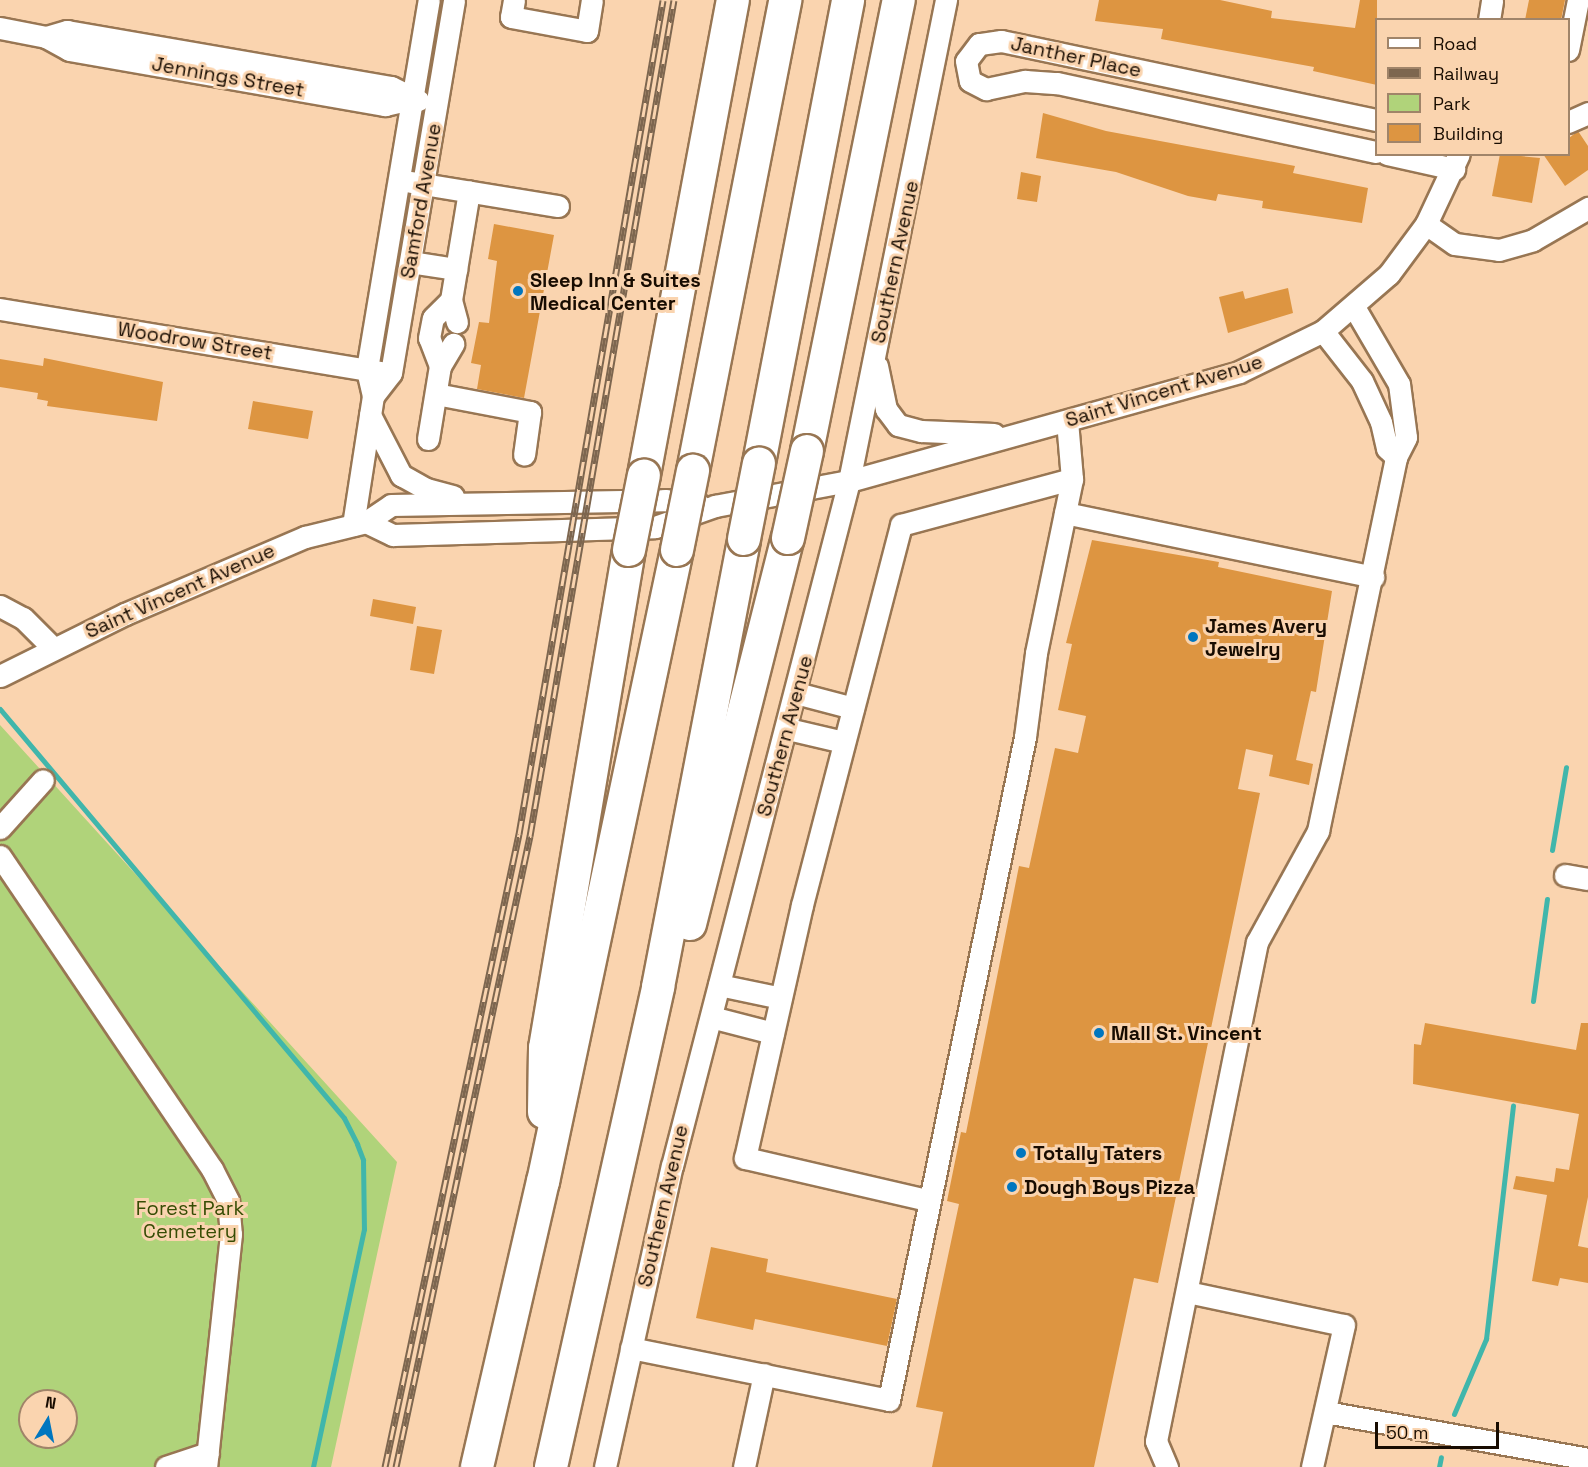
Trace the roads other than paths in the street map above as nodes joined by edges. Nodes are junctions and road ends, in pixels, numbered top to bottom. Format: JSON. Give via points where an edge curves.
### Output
{"nodes":[{"id":1,"x":429,"y":0,"type":"edge"},
{"id":2,"x":454,"y":0,"type":"edge"},
{"id":3,"x":514,"y":0,"type":"edge"},
{"id":4,"x":592,"y":0,"type":"edge"},
{"id":5,"x":733,"y":0,"type":"edge"},
{"id":6,"x":785,"y":0,"type":"edge"},
{"id":7,"x":849,"y":0,"type":"edge"},
{"id":8,"x":899,"y":0,"type":"edge"},
{"id":9,"x":946,"y":0,"type":"edge"},
{"id":10,"x":1492,"y":0,"type":"edge"},
{"id":11,"x":1578,"y":0,"type":"edge"},
{"id":12,"x":1489,"y":18,"type":"edge"},
{"id":13,"x":0,"y":28,"type":"edge"},
{"id":14,"x":1570,"y":44,"type":"edge"},
{"id":15,"x":412,"y":99,"type":"junction"},
{"id":16,"x":438,"y":103,"type":"junction"},
{"id":17,"x":1588,"y":113,"type":"edge"},
{"id":18,"x":1375,"y":120,"type":"edge"},
{"id":19,"x":1570,"y":122,"type":"edge"},
{"id":20,"x":1375,"y":152,"type":"edge"},
{"id":21,"x":1404,"y":156,"type":"edge"},
{"id":22,"x":1457,"y":162,"type":"edge"},
{"id":23,"x":398,"y":181,"type":"junction"},
{"id":24,"x":424,"y":183,"type":"junction"},
{"id":25,"x":469,"y":191,"type":"junction"},
{"id":26,"x":558,"y":206,"type":"dead end"},
{"id":27,"x":1588,"y":208,"type":"edge"},
{"id":28,"x":1426,"y":224,"type":"junction"},
{"id":29,"x":410,"y":262,"type":"junction"},
{"id":30,"x":456,"y":269,"type":"junction"},
{"id":31,"x":451,"y":300,"type":"junction"},
{"id":32,"x":1354,"y":307,"type":"junction"},
{"id":33,"x":0,"y":309,"type":"edge"},
{"id":34,"x":456,"y":322,"type":"dead end"},
{"id":35,"x":1323,"y":331,"type":"junction"},
{"id":36,"x":453,"y":344,"type":"dead end"},
{"id":37,"x":875,"y":356,"type":"junction"},
{"id":38,"x":440,"y":366,"type":"junction"},
{"id":39,"x":367,"y":369,"type":"junction"},
{"id":40,"x":391,"y":373,"type":"junction"},
{"id":41,"x":435,"y":394,"type":"junction"},
{"id":42,"x":372,"y":405,"type":"junction"},
{"id":43,"x":1067,"y":421,"type":"junction"},
{"id":44,"x":1015,"y":435,"type":"junction"},
{"id":45,"x":428,"y":438,"type":"dead end"},
{"id":46,"x":524,"y":455,"type":"dead end"},
{"id":47,"x":1396,"y":457,"type":"junction"},
{"id":48,"x":1072,"y":479,"type":"junction"},
{"id":49,"x":849,"y":481,"type":"junction"},
{"id":50,"x":486,"y":503,"type":"junction"},
{"id":51,"x":715,"y":506,"type":"junction"},
{"id":52,"x":1065,"y":513,"type":"junction"},
{"id":53,"x":359,"y":524,"type":"junction"},
{"id":54,"x":1373,"y":576,"type":"junction"},
{"id":55,"x":0,"y":606,"type":"edge"},
{"id":56,"x":52,"y":647,"type":"junction"},
{"id":57,"x":0,"y":676,"type":"edge"},
{"id":58,"x":796,"y":693,"type":"junction"},
{"id":59,"x":853,"y":708,"type":"junction"},
{"id":60,"x":788,"y":729,"type":"junction"},
{"id":61,"x":844,"y":742,"type":"junction"},
{"id":62,"x":43,"y":780,"type":"dead end"},
{"id":63,"x":0,"y":828,"type":"edge"},
{"id":64,"x":0,"y":856,"type":"edge"},
{"id":65,"x":1565,"y":875,"type":"dead end"},
{"id":66,"x":1588,"y":879,"type":"edge"},
{"id":67,"x":719,"y":985,"type":"junction"},
{"id":68,"x":781,"y":998,"type":"junction"},
{"id":69,"x":711,"y":1017,"type":"junction"},
{"id":70,"x":774,"y":1033,"type":"junction"},
{"id":71,"x":543,"y":1182,"type":"junction"},
{"id":72,"x":927,"y":1200,"type":"junction"},
{"id":73,"x":599,"y":1245,"type":"junction"},
{"id":74,"x":1187,"y":1292,"type":"junction"},
{"id":75,"x":631,"y":1347,"type":"junction"},
{"id":76,"x":764,"y":1374,"type":"junction"},
{"id":77,"x":1325,"y":1412,"type":"junction"},
{"id":78,"x":1588,"y":1459,"type":"edge"},
{"id":79,"x":207,"y":1460,"type":"edge"},
{"id":80,"x":166,"y":1467,"type":"edge"},
{"id":81,"x":477,"y":1467,"type":"edge"},
{"id":82,"x":551,"y":1467,"type":"edge"},
{"id":83,"x":605,"y":1467,"type":"edge"},
{"id":84,"x":744,"y":1467,"type":"edge"},
{"id":85,"x":1167,"y":1467,"type":"edge"},
{"id":86,"x":1312,"y":1467,"type":"edge"}],
"edges":[{"from":1,"to":15,"type":"street","name":"Samford Avenue"},
{"from":2,"to":16,"type":"street","name":"Samford Avenue"},
{"from":3,"to":4,"type":"street","via":[[511,17],[586,31]]},
{"from":5,"to":71,"type":"highway","bridge":true,"via":[[629,550],[545,1048]]},
{"from":6,"to":71,"type":"highway","bridge":true,"via":[[677,550]]},
{"from":7,"to":73,"type":"highway","bridge":true,"via":[[658,987]]},
{"from":8,"to":73,"type":"highway","bridge":true,"via":[[788,538],[694,909]]},
{"from":9,"to":37,"type":"street","name":"Southern Avenue"},
{"from":10,"to":12,"type":"street"},
{"from":11,"to":14,"type":"street"},
{"from":13,"to":15,"type":"street","name":"Jennings Street","via":[[46,37],[67,31],[165,58],[391,87]]},
{"from":15,"to":16,"type":"street","name":"Jennings Street"},
{"from":15,"to":23,"type":"street","name":"Samford Avenue"},
{"from":16,"to":24,"type":"street","name":"Samford Avenue"},
{"from":17,"to":19,"type":"street"},
{"from":18,"to":20,"type":"street","name":"Janther Place","via":[[1010,42],[979,44],[966,61],[970,81],[986,89],[1025,81],[1057,83]]},
{"from":21,"to":22,"type":"street"},
{"from":22,"to":28,"type":"street","name":"Saint Vincent Avenue"},
{"from":23,"to":24,"type":"street"},
{"from":23,"to":39,"type":"street","name":"Samford Avenue"},
{"from":24,"to":25,"type":"street"},
{"from":24,"to":29,"type":"street","name":"Samford Avenue"},
{"from":25,"to":26,"type":"street"},
{"from":25,"to":30,"type":"street"},
{"from":27,"to":28,"type":"street","via":[[1533,240],[1499,250],[1455,244]]},
{"from":28,"to":32,"type":"street","name":"Saint Vincent Avenue","via":[[1389,274]]},
{"from":29,"to":30,"type":"street"},
{"from":29,"to":40,"type":"street","name":"Samford Avenue"},
{"from":30,"to":31,"type":"street"},
{"from":31,"to":34,"type":"street"},
{"from":31,"to":38,"type":"street","via":[[433,318],[429,338]]},
{"from":32,"to":35,"type":"street","name":"Saint Vincent Avenue"},
{"from":32,"to":47,"type":"street","via":[[1399,384],[1406,437]]},
{"from":33,"to":39,"type":"street","name":"Woodrow Street"},
{"from":35,"to":43,"type":"street","name":"Saint Vincent Avenue","via":[[1239,372]]},
{"from":35,"to":47,"type":"street","via":[[1362,381],[1381,422],[1387,448]]},
{"from":36,"to":38,"type":"street"},
{"from":37,"to":44,"type":"street","via":[[883,402],[898,425],[927,432]]},
{"from":37,"to":49,"type":"street","name":"Southern Avenue"},
{"from":38,"to":41,"type":"street"},
{"from":39,"to":40,"type":"street","name":"Woodrow Street"},
{"from":39,"to":42,"type":"street","name":"Samford Avenue"},
{"from":40,"to":42,"type":"street","name":"Samford Avenue"},
{"from":41,"to":45,"type":"street"},
{"from":41,"to":46,"type":"street","via":[[531,412]]},
{"from":42,"to":50,"type":"street","via":[[406,480],[426,489]]},
{"from":42,"to":53,"type":"street","name":"Samford Avenue"},
{"from":43,"to":44,"type":"street","name":"Saint Vincent Avenue"},
{"from":43,"to":48,"type":"street"},
{"from":44,"to":49,"type":"street","name":"Saint Vincent Avenue"},
{"from":47,"to":54,"type":"street"},
{"from":48,"to":52,"type":"street"},
{"from":48,"to":59,"type":"street","via":[[901,525]]},
{"from":49,"to":51,"type":"street","name":"Saint Vincent Avenue"},
{"from":49,"to":58,"type":"street","name":"Southern Avenue"},
{"from":50,"to":51,"type":"street","name":"Saint Vincent Avenue","via":[[665,500]]},
{"from":50,"to":53,"type":"street","name":"Saint Vincent Avenue","via":[[391,505]]},
{"from":51,"to":53,"type":"street","name":"Saint Vincent Avenue","via":[[655,527],[393,534]]},
{"from":52,"to":54,"type":"street"},
{"from":52,"to":72,"type":"street","via":[[1036,653],[1025,738]]},
{"from":53,"to":56,"type":"street","name":"Saint Vincent Avenue","via":[[286,544]]},
{"from":54,"to":74,"type":"street","via":[[1318,831],[1257,942]]},
{"from":55,"to":56,"type":"street","via":[[23,618]]},
{"from":56,"to":57,"type":"street","name":"Saint Vincent Avenue"},
{"from":58,"to":59,"type":"street"},
{"from":58,"to":60,"type":"street","name":"Southern Avenue"},
{"from":59,"to":61,"type":"street"},
{"from":60,"to":61,"type":"street"},
{"from":60,"to":67,"type":"street","name":"Southern Avenue"},
{"from":61,"to":68,"type":"street"},
{"from":62,"to":63,"type":"street"},
{"from":64,"to":79,"type":"street","via":[[212,1169],[228,1201],[232,1221]]},
{"from":65,"to":66,"type":"street"},
{"from":67,"to":68,"type":"street"},
{"from":67,"to":69,"type":"street","name":"Southern Avenue"},
{"from":68,"to":70,"type":"street"},
{"from":69,"to":70,"type":"street"},
{"from":69,"to":75,"type":"street","name":"Southern Avenue"},
{"from":70,"to":72,"type":"street","via":[[746,1158]]},
{"from":71,"to":81,"type":"highway"},
{"from":72,"to":76,"type":"street","via":[[926,1232],[889,1400]]},
{"from":73,"to":82,"type":"highway"},
{"from":74,"to":77,"type":"street","via":[[1344,1325]]},
{"from":74,"to":85,"type":"street","via":[[1156,1441]]},
{"from":75,"to":76,"type":"street"},
{"from":75,"to":83,"type":"street","name":"Southern Avenue"},
{"from":76,"to":84,"type":"street"},
{"from":77,"to":78,"type":"street"},
{"from":77,"to":86,"type":"street"},
{"from":79,"to":80,"type":"street"}]}
